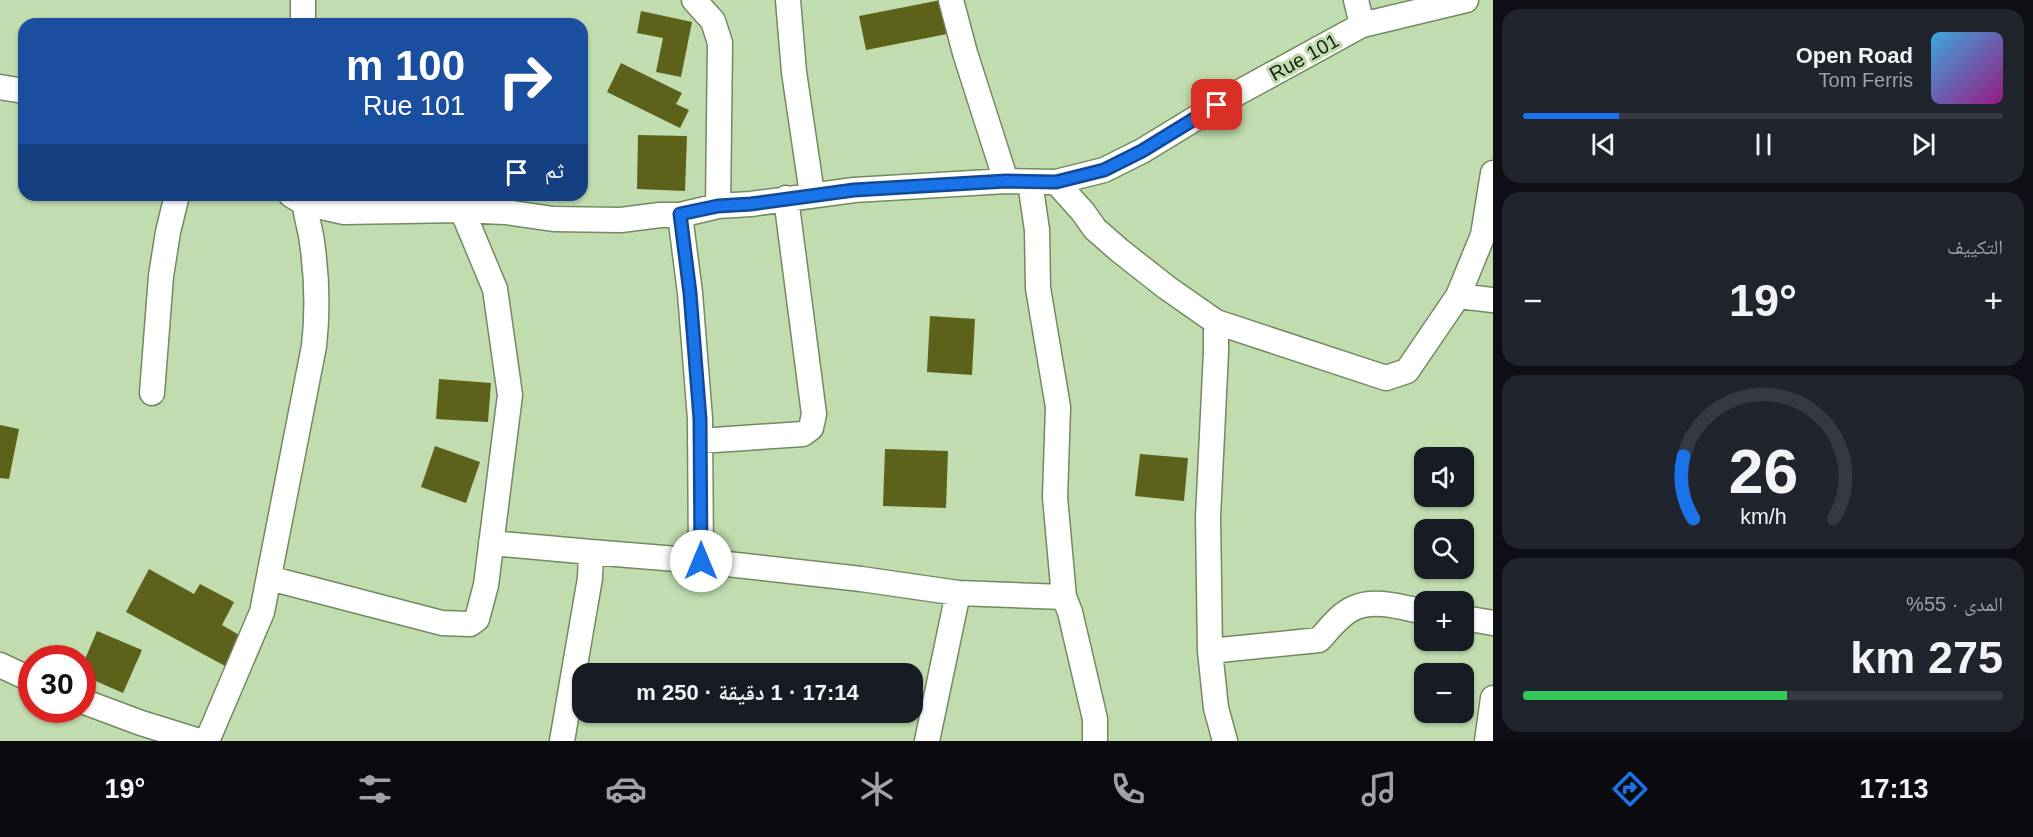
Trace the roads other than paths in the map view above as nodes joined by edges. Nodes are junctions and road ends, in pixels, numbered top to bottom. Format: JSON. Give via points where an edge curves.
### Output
{"nodes":[{"id":1,"x":303,"y":0,"type":"edge"},
{"id":2,"x":694,"y":0,"type":"edge"},
{"id":3,"x":788,"y":0,"type":"edge"},
{"id":4,"x":951,"y":0,"type":"edge"},
{"id":5,"x":1356,"y":0,"type":"edge"},
{"id":6,"x":1466,"y":0,"type":"edge"},
{"id":7,"x":303,"y":18,"type":"edge"},
{"id":8,"x":1362,"y":25,"type":"junction"},
{"id":9,"x":0,"y":87,"type":"edge"},
{"id":10,"x":18,"y":90,"type":"edge"},
{"id":11,"x":1493,"y":173,"type":"edge"},
{"id":12,"x":1006,"y":181,"type":"junction"},
{"id":13,"x":1030,"y":182,"type":"junction"},
{"id":14,"x":1056,"y":182,"type":"junction"},
{"id":15,"x":812,"y":194,"type":"junction"},
{"id":16,"x":786,"y":198,"type":"junction"},
{"id":17,"x":176,"y":201,"type":"edge"},
{"id":18,"x":301,"y":201,"type":"edge"},
{"id":19,"x":309,"y":201,"type":"edge"},
{"id":20,"x":718,"y":206,"type":"junction"},
{"id":21,"x":462,"y":210,"type":"junction"},
{"id":22,"x":670,"y":215,"type":"junction"},
{"id":23,"x":1458,"y":296,"type":"junction"},
{"id":24,"x":1493,"y":300,"type":"edge"},
{"id":25,"x":1216,"y":322,"type":"junction"},
{"id":26,"x":153,"y":393,"type":"dead end"},
{"id":27,"x":700,"y":441,"type":"junction"},
{"id":28,"x":491,"y":543,"type":"junction"},
{"id":29,"x":591,"y":552,"type":"junction"},
{"id":30,"x":701,"y":561,"type":"junction"},
{"id":31,"x":269,"y":578,"type":"junction"},
{"id":32,"x":958,"y":593,"type":"junction"},
{"id":33,"x":1064,"y":597,"type":"junction"},
{"id":34,"x":1414,"y":610,"type":"edge"},
{"id":35,"x":1474,"y":620,"type":"edge"},
{"id":36,"x":1493,"y":623,"type":"edge"},
{"id":37,"x":1210,"y":651,"type":"junction"},
{"id":38,"x":0,"y":666,"type":"edge"},
{"id":39,"x":18,"y":674,"type":"edge"},
{"id":40,"x":1493,"y":698,"type":"edge"},
{"id":41,"x":96,"y":706,"type":"edge"},
{"id":42,"x":199,"y":741,"type":"edge"},
{"id":43,"x":207,"y":741,"type":"edge"},
{"id":44,"x":562,"y":741,"type":"edge"},
{"id":45,"x":927,"y":741,"type":"edge"},
{"id":46,"x":1095,"y":741,"type":"edge"},
{"id":47,"x":1225,"y":741,"type":"edge"},
{"id":48,"x":1487,"y":741,"type":"edge"}],
"edges":[{"from":1,"to":7,"type":"street"},
{"from":2,"to":20,"type":"street","via":[[713,21],[720,43]]},
{"from":3,"to":15,"type":"street"},
{"from":4,"to":12,"type":"street"},
{"from":5,"to":8,"type":"street"},
{"from":6,"to":8,"type":"street","name":"Rue 101"},
{"from":8,"to":14,"type":"street","name":"Rue 101","via":[[1142,151],[1104,170]]},
{"from":9,"to":10,"type":"street"},
{"from":11,"to":23,"type":"street","via":[[1483,235]]},
{"from":12,"to":13,"type":"street","name":"Rue 101"},
{"from":12,"to":15,"type":"street","name":"Rue 101"},
{"from":13,"to":14,"type":"street","name":"Rue 101"},
{"from":13,"to":33,"type":"street","via":[[1037,230],[1038,288],[1058,407],[1056,497]]},
{"from":14,"to":25,"type":"street","via":[[1095,229]]},
{"from":15,"to":16,"type":"street","name":"Rue 101"},
{"from":16,"to":20,"type":"street","name":"Rue 101"},
{"from":16,"to":27,"type":"street","via":[[814,414],[811,428],[803,434]]},
{"from":17,"to":26,"type":"street","via":[[161,276]]},
{"from":18,"to":31,"type":"street","via":[[312,241],[317,316]]},
{"from":19,"to":21,"type":"street","name":"Rue 101","via":[[344,212]]},
{"from":20,"to":22,"type":"street","name":"Rue 101"},
{"from":21,"to":22,"type":"street","name":"Rue 101","via":[[553,219],[621,220]]},
{"from":21,"to":28,"type":"street","via":[[495,289],[510,395]]},
{"from":22,"to":27,"type":"street","via":[[690,293]]},
{"from":23,"to":24,"type":"street"},
{"from":23,"to":25,"type":"street","via":[[1407,370],[1386,378]]},
{"from":25,"to":37,"type":"street","via":[[1208,517]]},
{"from":27,"to":30,"type":"street"},
{"from":28,"to":29,"type":"street"},
{"from":28,"to":31,"type":"street","via":[[481,607],[477,619],[470,624],[442,623]]},
{"from":29,"to":30,"type":"street"},
{"from":29,"to":44,"type":"street"},
{"from":30,"to":32,"type":"street"},
{"from":31,"to":43,"type":"street","via":[[257,627]]},
{"from":32,"to":33,"type":"street"},
{"from":32,"to":45,"type":"street"},
{"from":33,"to":46,"type":"street","via":[[1095,719]]},
{"from":34,"to":37,"type":"street","via":[[1379,604],[1355,607],[1319,640]]},
{"from":35,"to":36,"type":"street"},
{"from":37,"to":47,"type":"street","via":[[1216,708]]},
{"from":38,"to":39,"type":"street"},
{"from":40,"to":48,"type":"street"},
{"from":41,"to":42,"type":"street"}]}
